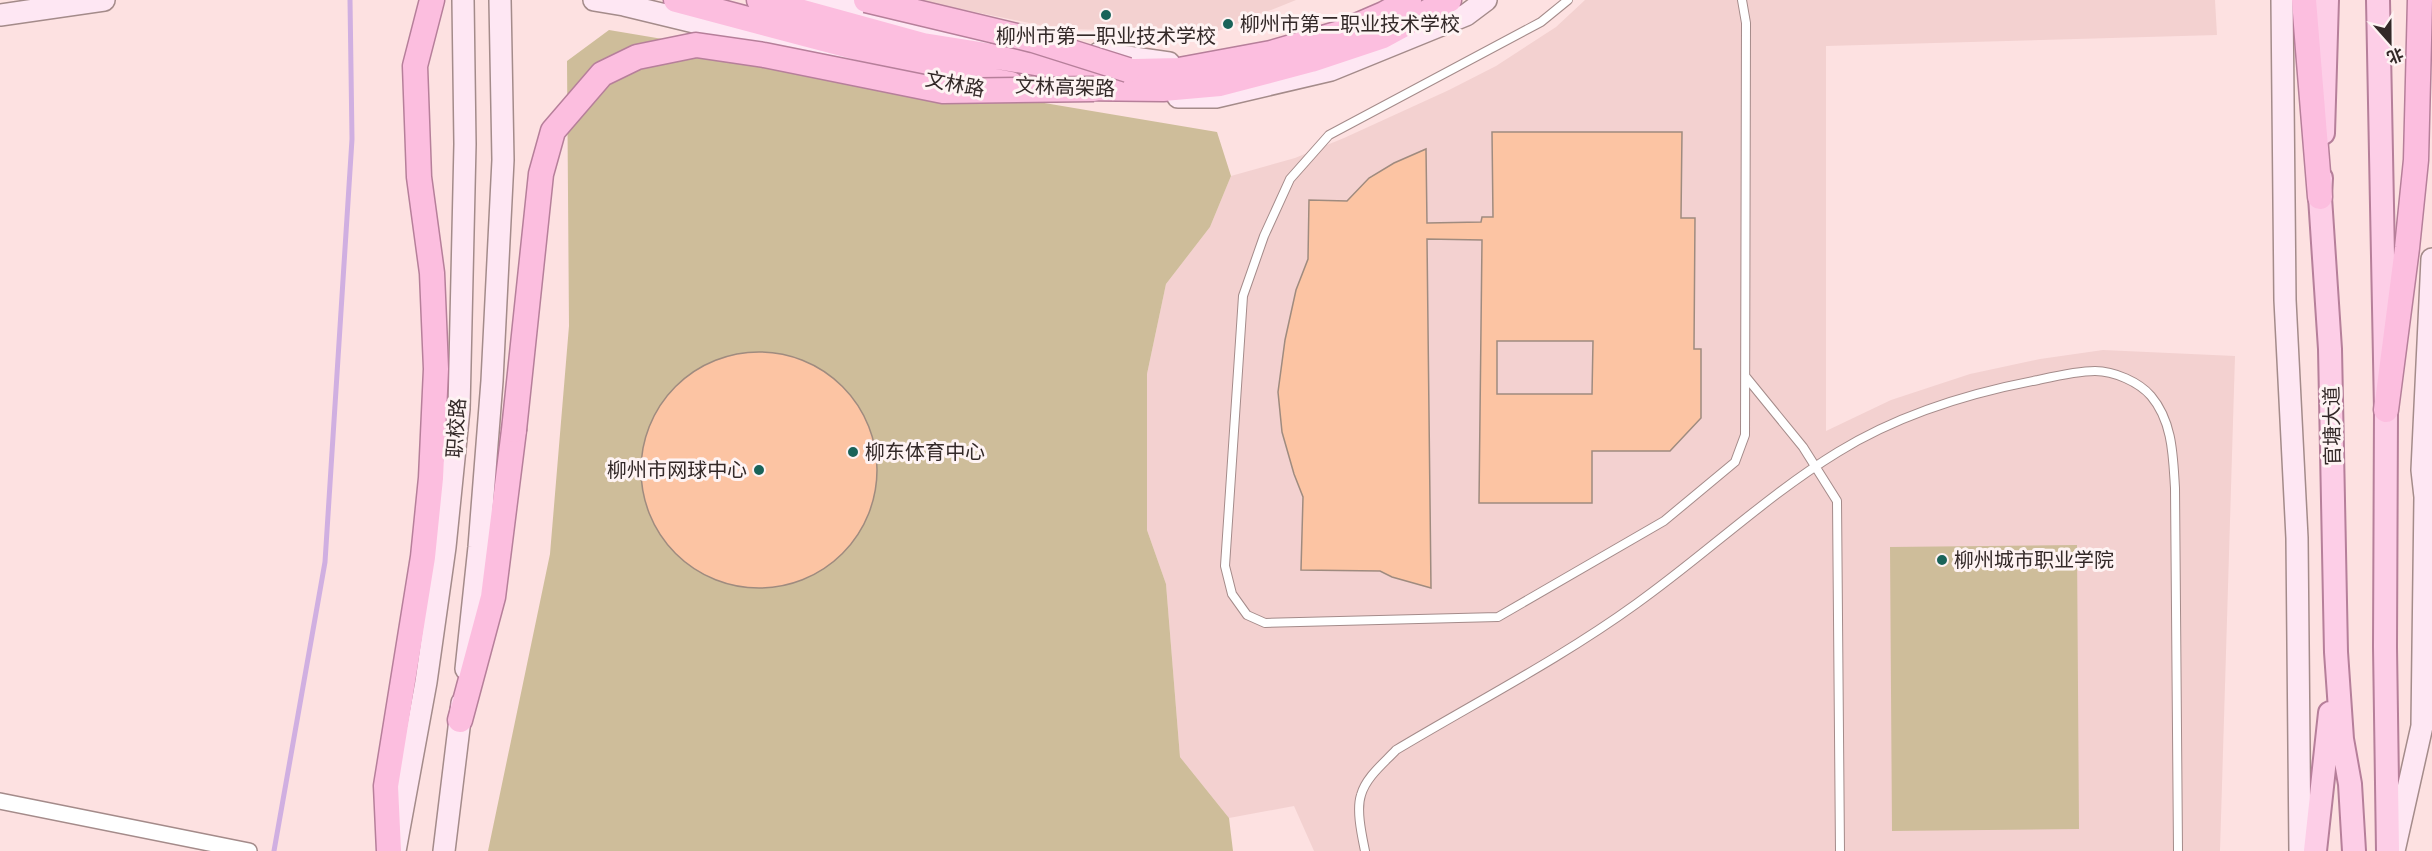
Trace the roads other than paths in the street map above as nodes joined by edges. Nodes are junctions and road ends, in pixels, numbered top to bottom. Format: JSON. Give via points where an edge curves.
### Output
{"nodes":[{"id":1,"x":104,"y":0,"type":"edge"},
{"id":2,"x":432,"y":0,"type":"edge"},
{"id":3,"x":463,"y":0,"type":"edge"},
{"id":4,"x":500,"y":0,"type":"edge"},
{"id":5,"x":594,"y":0,"type":"edge"},
{"id":6,"x":676,"y":0,"type":"edge"},
{"id":7,"x":759,"y":0,"type":"edge"},
{"id":8,"x":814,"y":0,"type":"edge"},
{"id":9,"x":866,"y":0,"type":"edge"},
{"id":10,"x":1390,"y":0,"type":"edge"},
{"id":11,"x":1409,"y":0,"type":"edge"},
{"id":12,"x":1449,"y":0,"type":"edge"},
{"id":13,"x":1486,"y":0,"type":"edge"},
{"id":14,"x":1568,"y":0,"type":"edge"},
{"id":15,"x":1742,"y":0,"type":"edge"},
{"id":16,"x":2282,"y":0,"type":"edge"},
{"id":17,"x":2304,"y":0,"type":"edge"},
{"id":18,"x":2327,"y":0,"type":"edge"},
{"id":19,"x":2378,"y":0,"type":"edge"},
{"id":20,"x":2420,"y":0,"type":"edge"},
{"id":21,"x":841,"y":3,"type":"edge"},
{"id":22,"x":0,"y":15,"type":"edge"},
{"id":23,"x":1128,"y":70,"type":"junction"},
{"id":24,"x":1094,"y":89,"type":"junction"},
{"id":25,"x":2320,"y":197,"type":"junction"},
{"id":26,"x":2432,"y":259,"type":"edge"},
{"id":27,"x":1746,"y":377,"type":"junction"},
{"id":28,"x":2386,"y":410,"type":"junction"},
{"id":29,"x":1817,"y":467,"type":"junction"},
{"id":30,"x":2427,"y":470,"type":"edge"},
{"id":31,"x":2428,"y":497,"type":"edge"},
{"id":32,"x":2337,"y":652,"type":"junction"},
{"id":33,"x":460,"y":720,"type":"junction"},
{"id":34,"x":0,"y":801,"type":"edge"},
{"id":35,"x":249,"y":851,"type":"edge"},
{"id":36,"x":389,"y":851,"type":"edge"},
{"id":37,"x":395,"y":851,"type":"edge"},
{"id":38,"x":444,"y":851,"type":"edge"},
{"id":39,"x":1365,"y":851,"type":"edge"},
{"id":40,"x":1840,"y":851,"type":"edge"},
{"id":41,"x":2178,"y":851,"type":"edge"},
{"id":42,"x":2300,"y":851,"type":"edge"},
{"id":43,"x":2315,"y":851,"type":"edge"},
{"id":44,"x":2354,"y":851,"type":"edge"},
{"id":45,"x":2388,"y":851,"type":"edge"},
{"id":46,"x":2394,"y":851,"type":"edge"}],
"edges":[{"from":1,"to":22,"type":"main road"},
{"from":2,"to":36,"type":"highway","via":[[415,66],[419,177],[432,273],[436,369],[432,478],[386,786]]},
{"from":3,"to":37,"type":"main road","name":"职校路","via":[[465,144],[459,409],[445,547]]},
{"from":4,"to":33,"type":"main road","name":"职校路","via":[[503,160],[492,381]]},
{"from":5,"to":13,"type":"main road","name":"文林路","via":[[974,90],[1205,97],[1331,70],[1466,15]]},
{"from":6,"to":24,"type":"highway","name":"文林高架路","bridge":true,"via":[[948,72],[1005,84]]},
{"from":7,"to":23,"type":"highway","name":"文林高架路","via":[[923,45],[1091,72]]},
{"from":8,"to":21,"type":"main road"},
{"from":9,"to":23,"type":"highway","bridge":true,"via":[[1033,40]]},
{"from":10,"to":21,"type":"main road","via":[[1303,40],[1179,64],[938,31]]},
{"from":11,"to":23,"type":"highway","name":"文林高架路","via":[[1340,33],[1271,53],[1179,70]]},
{"from":12,"to":24,"type":"highway","name":"文林高架路","via":[[1383,36],[1220,84]]},
{"from":14,"to":27,"type":"lane","via":[[1541,22],[1329,135],[1290,179],[1242,296],[1226,566],[1232,594],[1246,615],[1265,623],[1498,617],[1664,521],[1735,462],[1745,435]]},
{"from":15,"to":27,"type":"lane","via":[[1746,23]]},
{"from":16,"to":42,"type":"main road","via":[[2285,300],[2297,538]]},
{"from":17,"to":25,"type":"highway"},
{"from":18,"to":25,"type":"main road","name":"官塘大道"},
{"from":19,"to":28,"type":"main road"},
{"from":20,"to":28,"type":"highway","via":[[2416,160]]},
{"from":24,"to":33,"type":"highway","bridge":true,"via":[[944,91],[696,45],[637,57],[602,74],[553,131],[541,174],[493,597]]},
{"from":25,"to":32,"type":"main road","name":"官塘大道","via":[[2330,349]]},
{"from":26,"to":30,"type":"main road"},
{"from":27,"to":29,"type":"lane"},
{"from":28,"to":45,"type":"main road"},
{"from":29,"to":39,"type":"lane","via":[[1760,506],[1637,603],[1563,653],[1396,750],[1360,795]]},
{"from":29,"to":40,"type":"lane","via":[[1837,501]]},
{"from":29,"to":41,"type":"lane","via":[[1839,451],[1914,414],[1999,387],[2097,370],[2128,378],[2151,396],[2173,443]]},
{"from":30,"to":31,"type":"main road"},
{"from":31,"to":46,"type":"main road","via":[[2422,726]]},
{"from":32,"to":43,"type":"main road"},
{"from":32,"to":44,"type":"main road","name":"官塘大道"},
{"from":33,"to":38,"type":"main road","name":"职校路"},
{"from":34,"to":35,"type":"street"}]}
